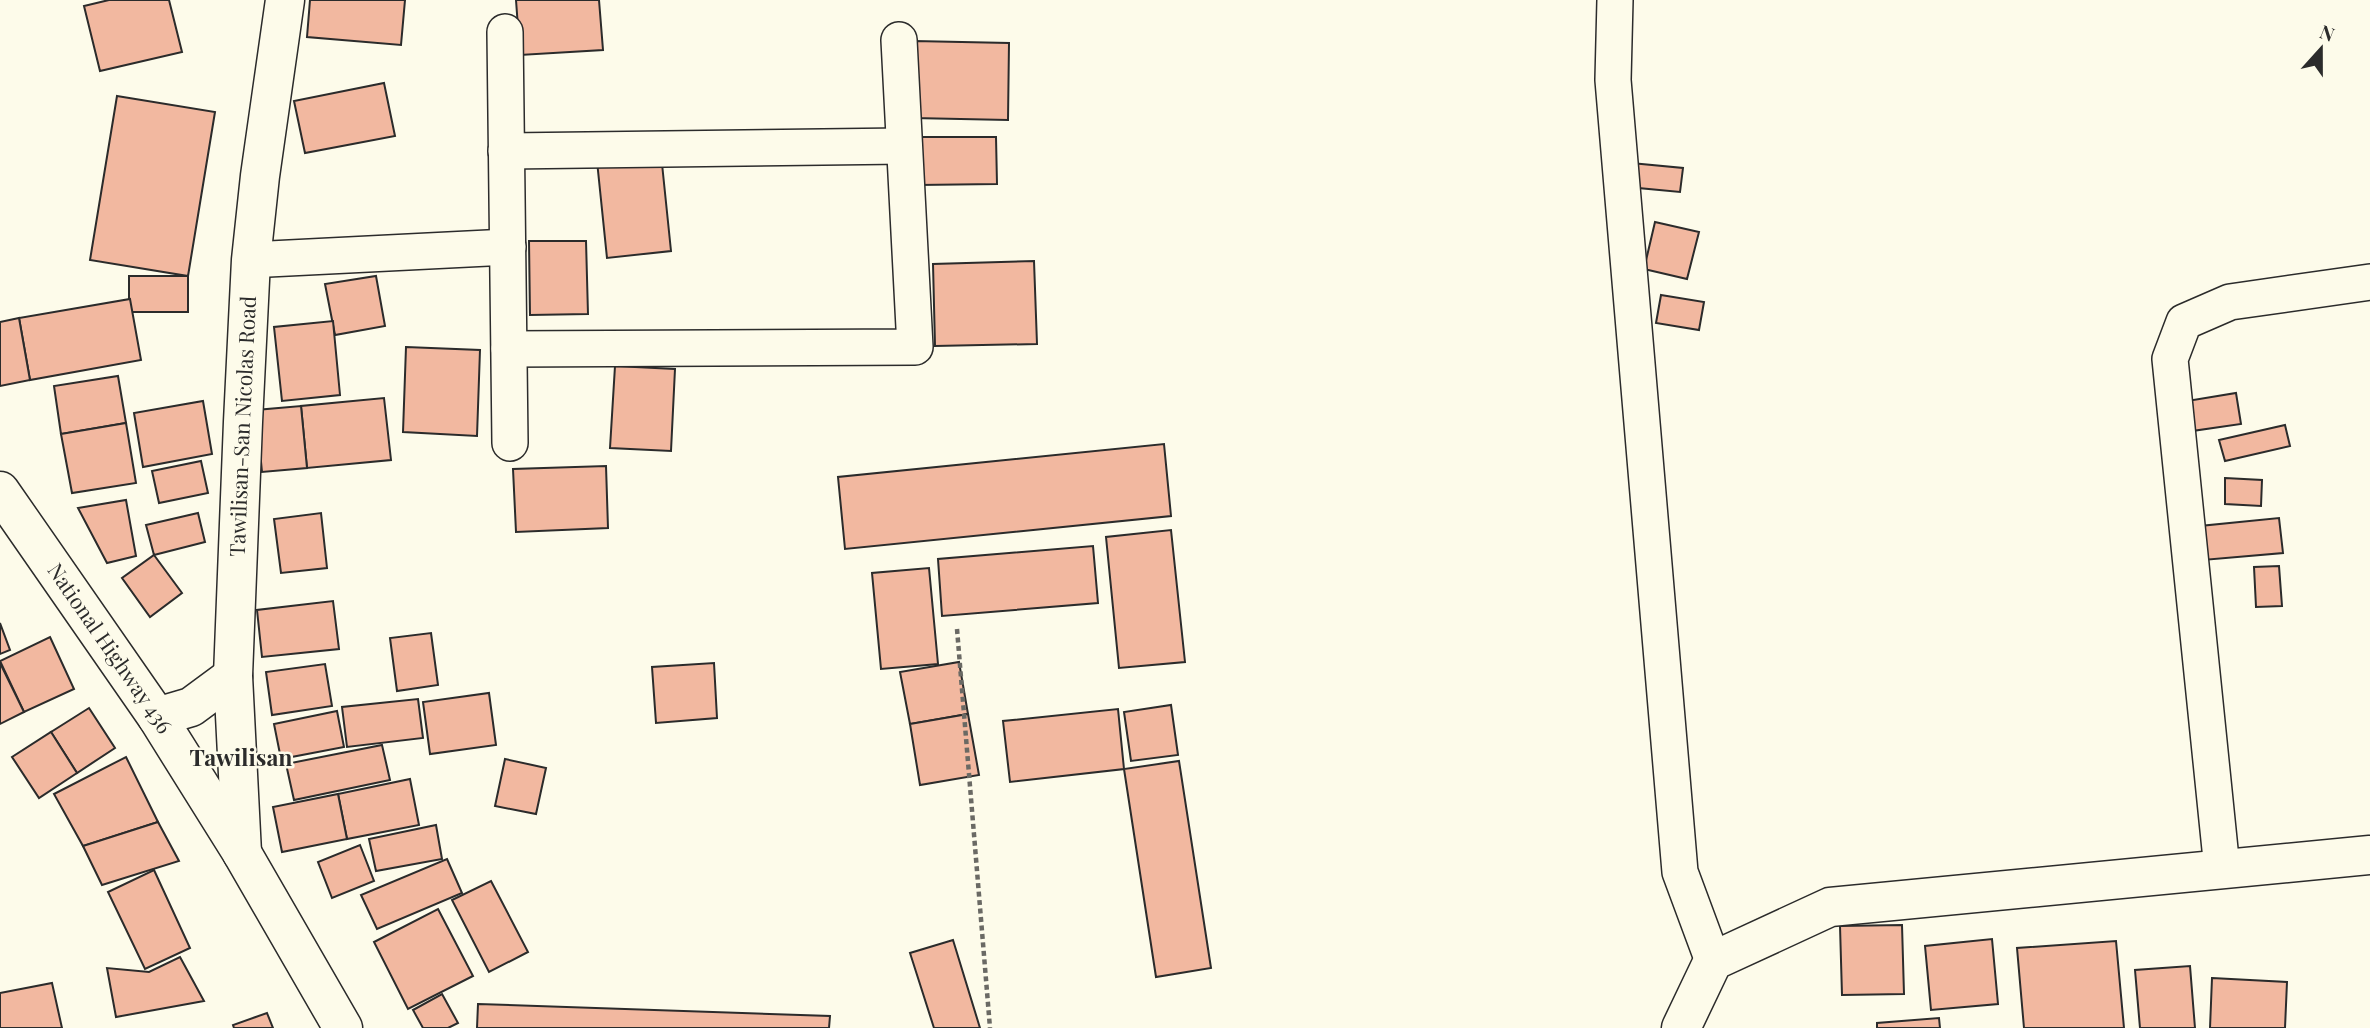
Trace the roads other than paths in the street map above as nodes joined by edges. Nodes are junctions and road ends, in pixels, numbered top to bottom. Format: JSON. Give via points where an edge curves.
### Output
{"nodes":[{"id":1,"x":285,"y":0,"type":"edge"},
{"id":2,"x":1615,"y":0,"type":"edge"},
{"id":3,"x":505,"y":32,"type":"dead end"},
{"id":4,"x":899,"y":40,"type":"dead end"},
{"id":5,"x":904,"y":146,"type":"junction"},
{"id":6,"x":506,"y":151,"type":"junction"},
{"id":7,"x":508,"y":247,"type":"junction"},
{"id":8,"x":251,"y":260,"type":"junction"},
{"id":9,"x":2370,"y":282,"type":"edge"},
{"id":10,"x":509,"y":349,"type":"junction"},
{"id":11,"x":510,"y":443,"type":"dead end"},
{"id":12,"x":0,"y":491,"type":"edge"},
{"id":13,"x":233,"y":676,"type":"junction"},
{"id":14,"x":157,"y":717,"type":"junction"},
{"id":15,"x":242,"y":853,"type":"junction"},
{"id":16,"x":2370,"y":855,"type":"edge"},
{"id":17,"x":2222,"y":869,"type":"junction"},
{"id":18,"x":1713,"y":961,"type":"junction"},
{"id":19,"x":343,"y":1028,"type":"edge"},
{"id":20,"x":1681,"y":1028,"type":"edge"}],
"edges":[{"from":1,"to":8,"type":"main road","name":"Tawilisan-San Nicolas Road"},
{"from":2,"to":18,"type":"street","via":[[1613,80],[1680,872]]},
{"from":3,"to":6,"type":"street"},
{"from":4,"to":5,"type":"street"},
{"from":5,"to":6,"type":"street"},
{"from":5,"to":10,"type":"street","via":[[915,347]]},
{"from":6,"to":7,"type":"street"},
{"from":7,"to":8,"type":"street"},
{"from":7,"to":10,"type":"street"},
{"from":8,"to":13,"type":"main road","name":"Tawilisan-San Nicolas Road"},
{"from":9,"to":17,"type":"street","via":[[2230,302],[2184,322],[2170,359]]},
{"from":10,"to":11,"type":"street"},
{"from":12,"to":14,"type":"main road","name":"National Highway 436"},
{"from":13,"to":14,"type":"main road","via":[[191,707]]},
{"from":13,"to":15,"type":"main road","name":"Tawilisan-San Nicolas Road"},
{"from":14,"to":15,"type":"main road","name":"National Highway 436"},
{"from":15,"to":19,"type":"main road","name":"National Highway 436"},
{"from":16,"to":17,"type":"main road"},
{"from":17,"to":18,"type":"main road","via":[[1830,907]]},
{"from":18,"to":20,"type":"main road"}]}
